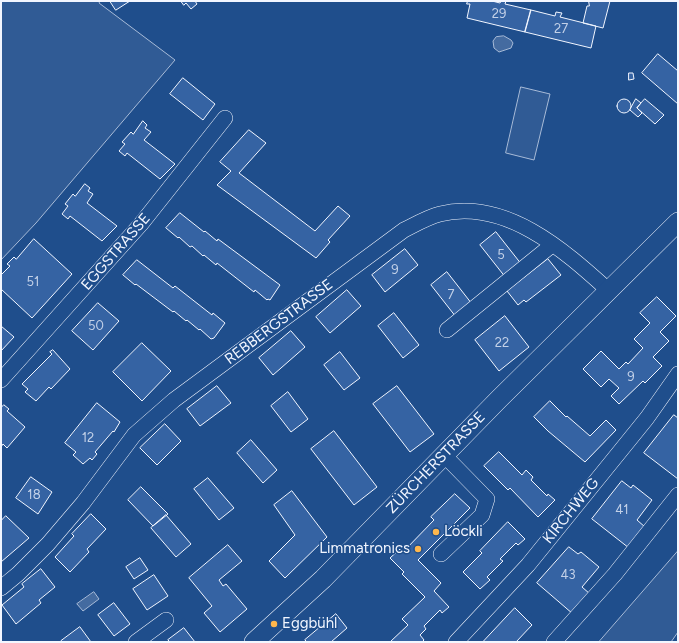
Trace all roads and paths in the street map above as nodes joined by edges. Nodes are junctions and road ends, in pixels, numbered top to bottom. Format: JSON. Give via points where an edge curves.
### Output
{"nodes":[{"id":1,"x":225,"y":118,"type":"dead end"},
{"id":2,"x":678,"y":222,"type":"edge"},
{"id":3,"x":552,"y":245,"type":"junction"},
{"id":4,"x":613,"y":286,"type":"junction"},
{"id":5,"x":447,"y":330,"type":"dead end"},
{"id":6,"x":678,"y":374,"type":"edge"},
{"id":7,"x":1,"y":380,"type":"edge"},
{"id":8,"x":444,"y":455,"type":"junction"},
{"id":9,"x":678,"y":495,"type":"edge"},
{"id":10,"x":441,"y":554,"type":"dead end"},
{"id":11,"x":1,"y":588,"type":"edge"},
{"id":12,"x":166,"y":620,"type":"dead end"},
{"id":13,"x":144,"y":640,"type":"edge"},
{"id":14,"x":254,"y":642,"type":"edge"},
{"id":15,"x":456,"y":642,"type":"edge"},
{"id":16,"x":554,"y":642,"type":"edge"}],
"edges":[{"from":1,"to":7,"type":"street","name":"EGGSTRASSE","via":[[141,224]]},
{"from":2,"to":4,"type":"main road","name":"ZÜRCHERSTRASSE"},
{"from":3,"to":4,"type":"street","name":"REBBERGSTRASSE","via":[[581,267]]},
{"from":3,"to":5,"type":"street"},
{"from":3,"to":11,"type":"street","name":"REBBERGSTRASSE","via":[[510,220],[481,212],[440,214],[404,230],[174,400],[134,435],[83,503],[48,544]]},
{"from":4,"to":8,"type":"main road","name":"ZÜRCHERSTRASSE"},
{"from":6,"to":15,"type":"street","name":"KIRCHWEG","via":[[647,418],[528,565]]},
{"from":8,"to":10,"type":"street","via":[[487,499],[482,515]]},
{"from":8,"to":14,"type":"main road","name":"ZÜRCHERSTRASSE","via":[[323,579]]},
{"from":9,"to":16,"type":"street","via":[[615,574]]},
{"from":12,"to":13,"type":"street"}]}
